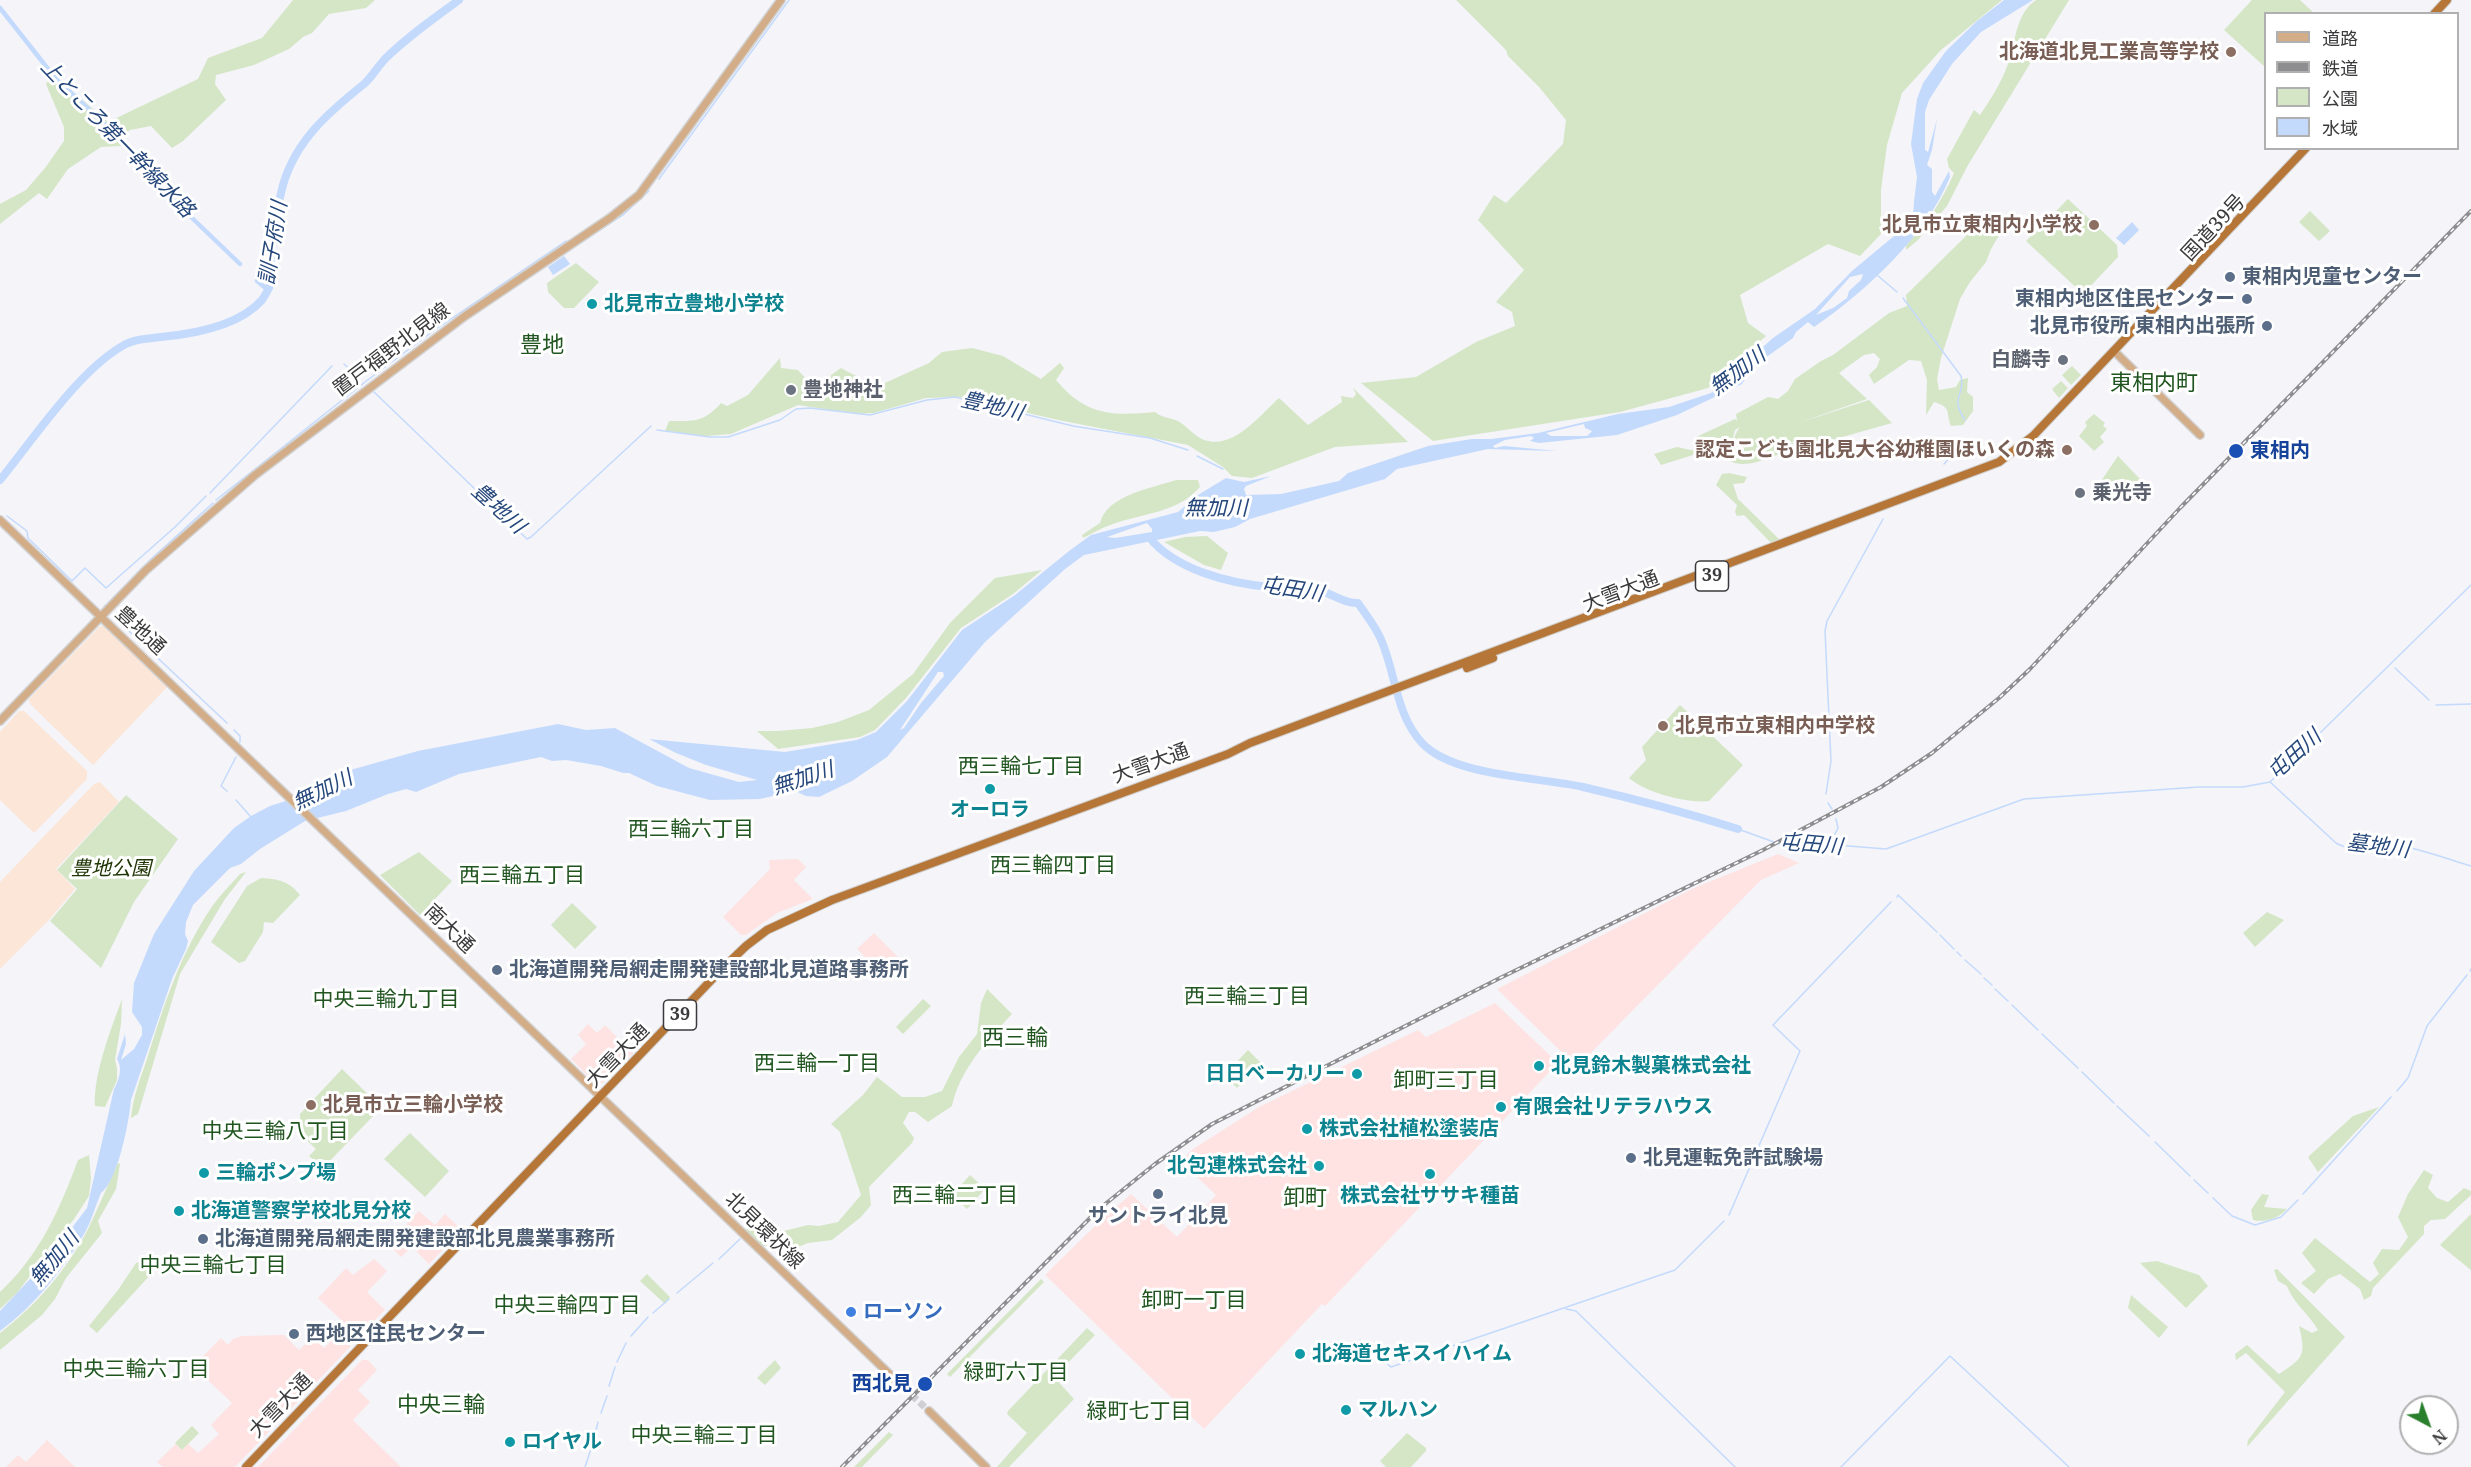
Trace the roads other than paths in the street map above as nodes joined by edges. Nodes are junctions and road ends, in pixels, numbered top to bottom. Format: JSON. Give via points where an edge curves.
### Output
{"nodes":[{"id":1,"x":781,"y":0,"type":"edge"},
{"id":2,"x":2447,"y":0,"type":"edge"},
{"id":3,"x":2452,"y":0,"type":"edge"},
{"id":4,"x":2436,"y":12,"type":"edge"},
{"id":5,"x":2441,"y":12,"type":"edge"},
{"id":6,"x":2304,"y":150,"type":"edge"},
{"id":7,"x":2310,"y":150,"type":"edge"},
{"id":8,"x":2115,"y":353,"type":"junction"},
{"id":9,"x":2200,"y":435,"type":"dead end"},
{"id":10,"x":2013,"y":456,"type":"joint"},
{"id":11,"x":0,"y":520,"type":"edge"},
{"id":12,"x":100,"y":616,"type":"junction"},
{"id":13,"x":0,"y":721,"type":"edge"},
{"id":14,"x":379,"y":884,"type":"joint"},
{"id":15,"x":602,"y":1097,"type":"junction"},
{"id":16,"x":904,"y":1388,"type":"tunnel mouth"},
{"id":17,"x":929,"y":1411,"type":"tunnel mouth"},
{"id":18,"x":246,"y":1467,"type":"edge"},
{"id":19,"x":986,"y":1467,"type":"edge"}],
"edges":[{"from":1,"to":12,"type":"main road","name":"置戸福野北見線","via":[[632,201],[465,316],[295,443],[176,542]]},
{"from":2,"to":4,"type":"highway"},
{"from":3,"to":5,"type":"highway"},
{"from":6,"to":8,"type":"highway","name":"国道39号","number":"39"},
{"from":7,"to":8,"type":"highway","name":"国道39号","number":"39"},
{"from":8,"to":9,"type":"main road"},
{"from":8,"to":10,"type":"highway","name":"国道39号","number":"39","via":[[2042,434]]},
{"from":10,"to":15,"type":"highway","name":"大雪大通","number":"39","via":[[1995,469],[1959,484],[1250,743],[785,920],[746,946]]},
{"from":11,"to":12,"type":"main road"},
{"from":12,"to":13,"type":"main road","name":"豊地通"},
{"from":12,"to":14,"type":"main road","name":"豊地通"},
{"from":14,"to":15,"type":"main road","name":"南大通"},
{"from":15,"to":16,"type":"main road","name":"北見環状線"},
{"from":15,"to":18,"type":"highway","name":"大雪大通","number":"39"},
{"from":17,"to":19,"type":"main road"}]}
